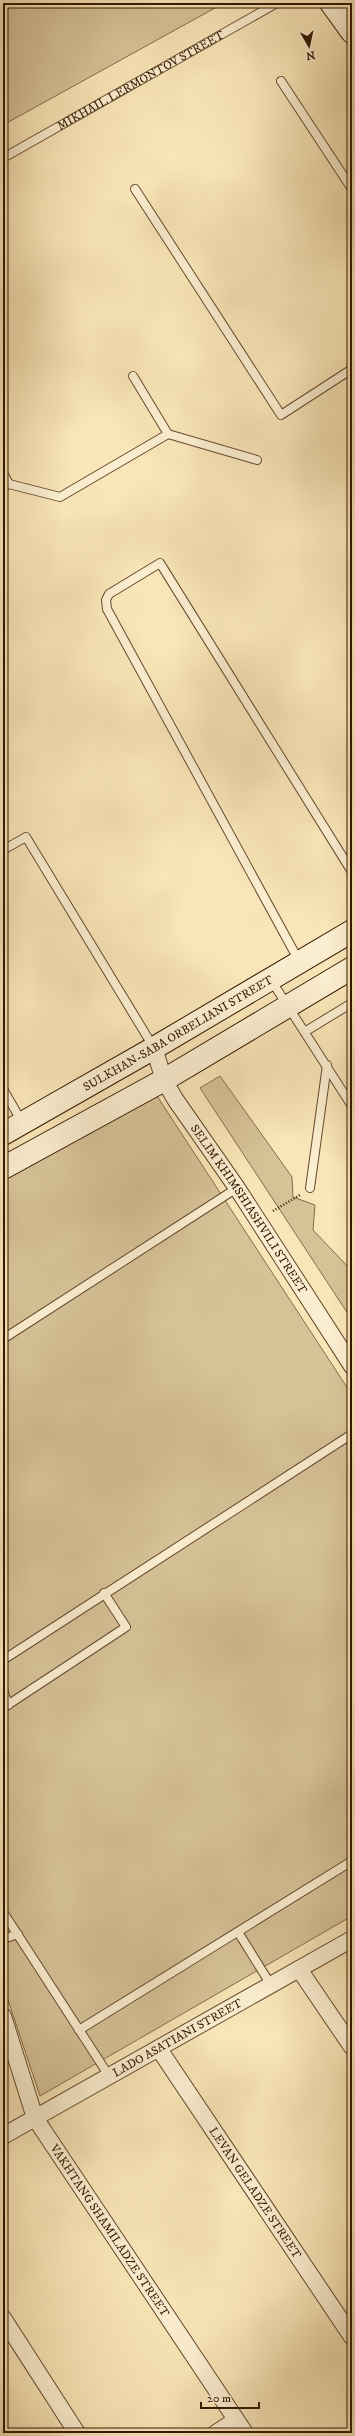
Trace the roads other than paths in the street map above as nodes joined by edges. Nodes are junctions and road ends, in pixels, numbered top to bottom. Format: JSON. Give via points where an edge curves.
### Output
{"nodes":[{"id":1,"x":277,"y":3,"type":"edge"},
{"id":2,"x":281,"y":81,"type":"dead end"},
{"id":3,"x":3,"y":158,"type":"edge"},
{"id":4,"x":135,"y":188,"type":"dead end"},
{"id":5,"x":352,"y":190,"type":"edge"},
{"id":6,"x":352,"y":369,"type":"edge"},
{"id":7,"x":133,"y":376,"type":"dead end"},
{"id":8,"x":168,"y":434,"type":"junction"},
{"id":9,"x":257,"y":460,"type":"dead end"},
{"id":10,"x":3,"y":472,"type":"edge"},
{"id":11,"x":6,"y":486,"type":"edge"},
{"id":12,"x":3,"y":850,"type":"edge"},
{"id":13,"x":352,"y":872,"type":"edge"},
{"id":14,"x":352,"y":931,"type":"edge"},
{"id":15,"x":300,"y":963,"type":"junction"},
{"id":16,"x":352,"y":968,"type":"edge"},
{"id":17,"x":271,"y":980,"type":"junction"},
{"id":18,"x":352,"y":1003,"type":"edge"},
{"id":19,"x":288,"y":1005,"type":"junction"},
{"id":20,"x":306,"y":1031,"type":"junction"},
{"id":21,"x":154,"y":1048,"type":"junction"},
{"id":22,"x":327,"y":1065,"type":"junction"},
{"id":23,"x":164,"y":1080,"type":"junction"},
{"id":24,"x":3,"y":1089,"type":"edge"},
{"id":25,"x":352,"y":1106,"type":"edge"},
{"id":26,"x":22,"y":1123,"type":"junction"},
{"id":27,"x":3,"y":1134,"type":"edge"},
{"id":28,"x":3,"y":1168,"type":"edge"},
{"id":29,"x":237,"y":1188,"type":"junction"},
{"id":30,"x":310,"y":1188,"type":"road end"},
{"id":31,"x":3,"y":1339,"type":"edge"},
{"id":32,"x":352,"y":1366,"type":"edge"},
{"id":33,"x":352,"y":1434,"type":"edge"},
{"id":34,"x":104,"y":1593,"type":"junction"},
{"id":35,"x":3,"y":1660,"type":"edge"},
{"id":36,"x":3,"y":1690,"type":"edge"},
{"id":37,"x":5,"y":1706,"type":"edge"},
{"id":38,"x":352,"y":1861,"type":"edge"},
{"id":39,"x":3,"y":1912,"type":"edge"},
{"id":40,"x":238,"y":1932,"type":"junction"},
{"id":41,"x":18,"y":1934,"type":"junction"},
{"id":42,"x":3,"y":1939,"type":"edge"},
{"id":43,"x":352,"y":1939,"type":"edge"},
{"id":44,"x":299,"y":1969,"type":"junction"},
{"id":45,"x":270,"y":1984,"type":"junction"},
{"id":46,"x":3,"y":2016,"type":"edge"},
{"id":47,"x":79,"y":2030,"type":"junction"},
{"id":48,"x":352,"y":2047,"type":"edge"},
{"id":49,"x":159,"y":2049,"type":"junction"},
{"id":50,"x":109,"y":2076,"type":"junction"},
{"id":51,"x":35,"y":2118,"type":"junction"},
{"id":52,"x":3,"y":2136,"type":"edge"},
{"id":53,"x":3,"y":2318,"type":"edge"},
{"id":54,"x":352,"y":2337,"type":"edge"},
{"id":55,"x":236,"y":2420,"type":"junction"},
{"id":56,"x":77,"y":2433,"type":"edge"},
{"id":57,"x":216,"y":2433,"type":"edge"},
{"id":58,"x":245,"y":2433,"type":"edge"}],
"edges":[{"from":1,"to":3,"type":"lane","name":"MIKHAIL LERMONTOV STREET"},
{"from":2,"to":5,"type":"lane"},
{"from":4,"to":6,"type":"lane","via":[[281,415]]},
{"from":7,"to":8,"type":"lane"},
{"from":8,"to":9,"type":"lane"},
{"from":8,"to":11,"type":"lane","via":[[60,497]]},
{"from":10,"to":11,"type":"lane"},
{"from":12,"to":21,"type":"lane","via":[[26,837]]},
{"from":13,"to":15,"type":"lane","via":[[160,563],[109,594],[106,600],[107,608]]},
{"from":14,"to":15,"type":"street","name":"SULKHAN-SABA ORBELIANI STREET"},
{"from":15,"to":17,"type":"street","name":"SULKHAN-SABA ORBELIANI STREET"},
{"from":16,"to":19,"type":"street"},
{"from":17,"to":19,"type":"lane"},
{"from":17,"to":21,"type":"street","name":"SULKHAN-SABA ORBELIANI STREET"},
{"from":18,"to":20,"type":"lane"},
{"from":19,"to":20,"type":"lane"},
{"from":19,"to":23,"type":"street"},
{"from":20,"to":22,"type":"lane"},
{"from":21,"to":23,"type":"street","name":"SELIM KHIMSHIASHVILI STREET"},
{"from":21,"to":26,"type":"street","name":"SULKHAN-SABA ORBELIANI STREET"},
{"from":22,"to":25,"type":"lane"},
{"from":22,"to":30,"type":"lane"},
{"from":23,"to":28,"type":"street"},
{"from":23,"to":29,"type":"street","name":"SELIM KHIMSHIASHVILI STREET"},
{"from":24,"to":26,"type":"lane"},
{"from":26,"to":27,"type":"street","name":"SULKHAN-SABA ORBELIANI STREET"},
{"from":29,"to":31,"type":"lane"},
{"from":29,"to":32,"type":"street","name":"SELIM KHIMSHIASHVILI STREET"},
{"from":33,"to":34,"type":"lane"},
{"from":34,"to":35,"type":"lane"},
{"from":34,"to":37,"type":"lane","via":[[126,1627]]},
{"from":36,"to":37,"type":"lane"},
{"from":38,"to":40,"type":"lane"},
{"from":39,"to":41,"type":"lane"},
{"from":40,"to":45,"type":"lane"},
{"from":40,"to":47,"type":"lane"},
{"from":41,"to":42,"type":"lane"},
{"from":41,"to":47,"type":"lane"},
{"from":43,"to":44,"type":"street","name":"LADO ASATIANI STREET"},
{"from":44,"to":45,"type":"street","name":"LADO ASATIANI STREET"},
{"from":44,"to":48,"type":"street"},
{"from":45,"to":49,"type":"street","name":"LADO ASATIANI STREET"},
{"from":46,"to":51,"type":"street","name":"VAKHTANG SHAMILADZE STREET"},
{"from":47,"to":50,"type":"lane"},
{"from":49,"to":50,"type":"street","name":"LADO ASATIANI STREET"},
{"from":49,"to":54,"type":"street","name":"LEVAN GELADZE STREET"},
{"from":50,"to":51,"type":"street","name":"LADO ASATIANI STREET"},
{"from":51,"to":52,"type":"street","name":"LADO ASATIANI STREET"},
{"from":51,"to":55,"type":"street","name":"VAKHTANG SHAMILADZE STREET"},
{"from":53,"to":56,"type":"street"},
{"from":55,"to":57,"type":"street"},
{"from":55,"to":58,"type":"street","name":"VAKHTANG SHAMILADZE STREET"}]}
